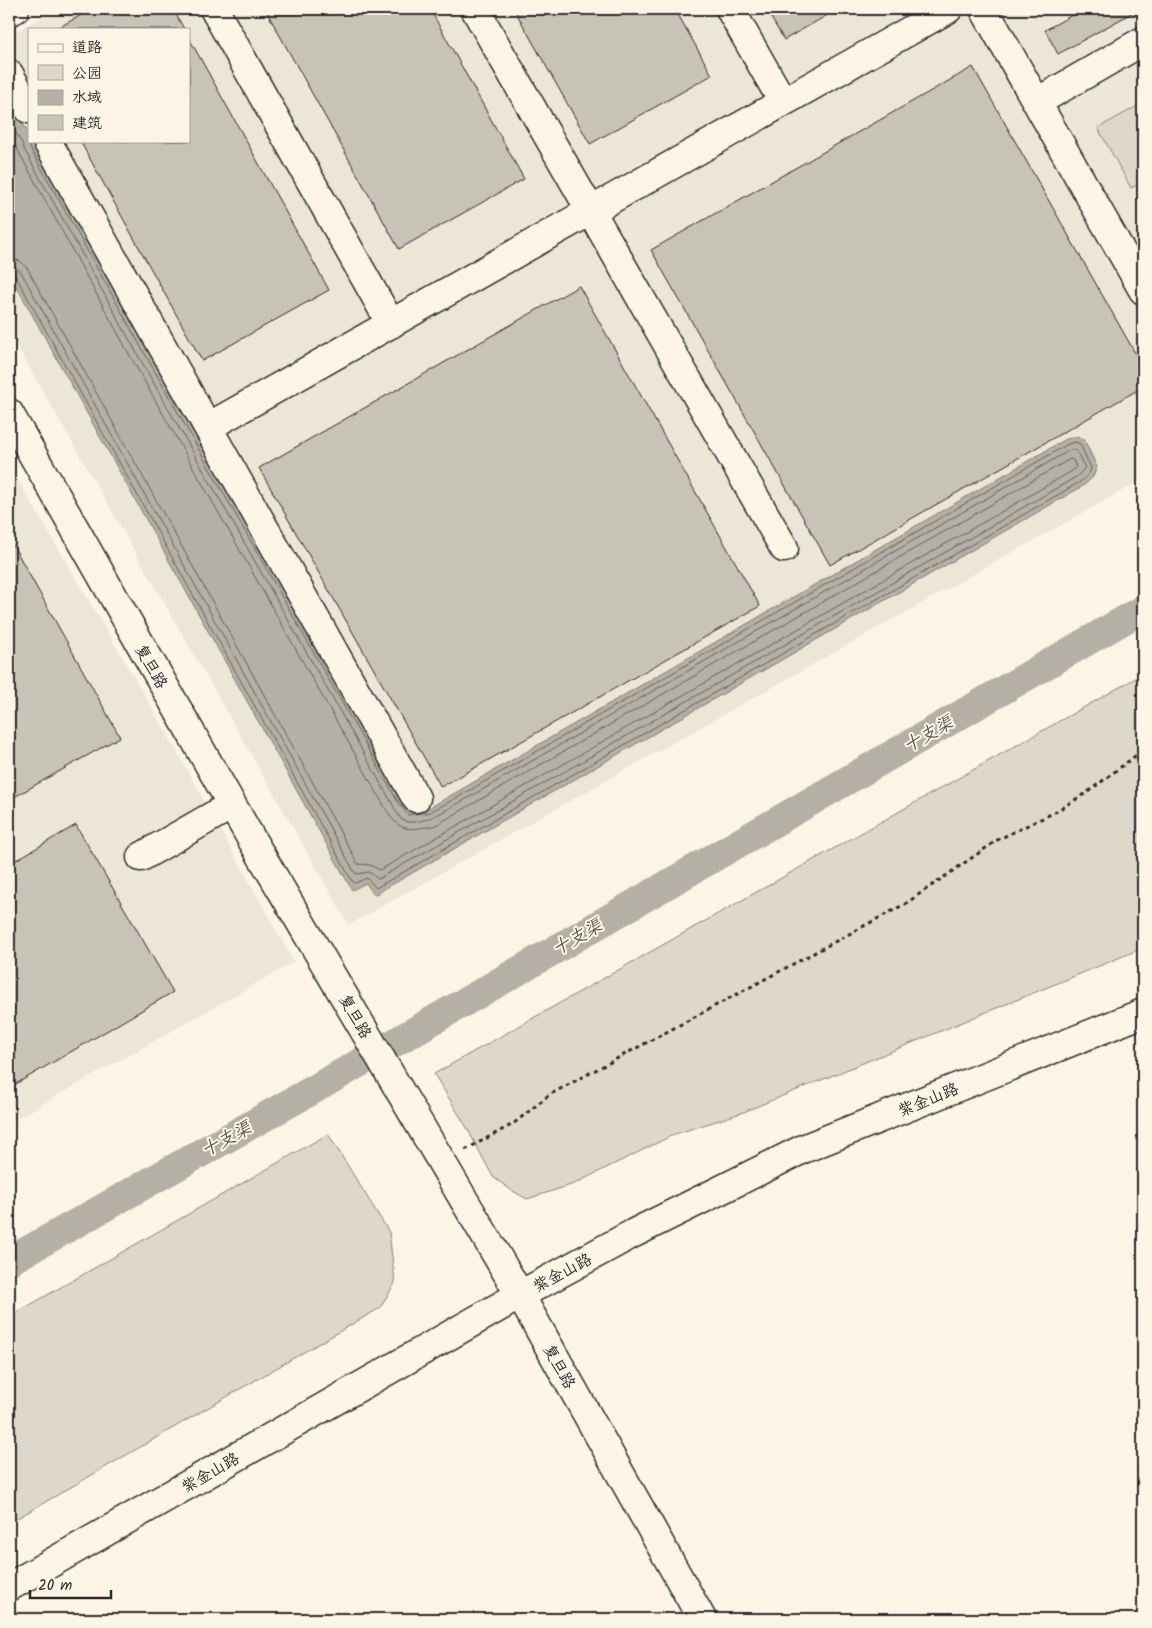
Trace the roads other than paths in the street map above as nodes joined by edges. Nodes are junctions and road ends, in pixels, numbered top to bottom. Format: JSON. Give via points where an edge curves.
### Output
{"nodes":[{"id":1,"x":15,"y":9,"type":"edge"},
{"id":2,"x":214,"y":9,"type":"edge"},
{"id":3,"x":475,"y":9,"type":"edge"},
{"id":4,"x":730,"y":9,"type":"edge"},
{"id":5,"x":948,"y":9,"type":"edge"},
{"id":6,"x":984,"y":9,"type":"edge"},
{"id":7,"x":9,"y":12,"type":"edge"},
{"id":8,"x":1143,"y":41,"type":"edge"},
{"id":9,"x":9,"y":74,"type":"edge"},
{"id":10,"x":783,"y":102,"type":"junction"},
{"id":11,"x":1037,"y":102,"type":"junction"},
{"id":12,"x":28,"y":107,"type":"edge"},
{"id":13,"x":48,"y":142,"type":"edge"},
{"id":14,"x":591,"y":211,"type":"junction"},
{"id":15,"x":1143,"y":290,"type":"edge"},
{"id":16,"x":391,"y":324,"type":"junction"},
{"id":17,"x":9,"y":413,"type":"edge"},
{"id":18,"x":208,"y":427,"type":"junction"},
{"id":19,"x":784,"y":548,"type":"dead end"},
{"id":20,"x":416,"y":798,"type":"dead end"},
{"id":21,"x":232,"y":805,"type":"junction"},
{"id":22,"x":141,"y":857,"type":"dead end"},
{"id":23,"x":1143,"y":1013,"type":"edge"},
{"id":24,"x":520,"y":1295,"type":"junction"},
{"id":25,"x":9,"y":1588,"type":"edge"},
{"id":26,"x":702,"y":1619,"type":"edge"}],
"edges":[{"from":1,"to":7,"type":"street"},
{"from":2,"to":16,"type":"street"},
{"from":3,"to":14,"type":"street"},
{"from":4,"to":10,"type":"street"},
{"from":5,"to":10,"type":"street"},
{"from":6,"to":11,"type":"street"},
{"from":8,"to":11,"type":"street"},
{"from":9,"to":12,"type":"street"},
{"from":10,"to":14,"type":"street"},
{"from":11,"to":15,"type":"street"},
{"from":13,"to":18,"type":"street"},
{"from":14,"to":16,"type":"street"},
{"from":14,"to":19,"type":"street"},
{"from":16,"to":18,"type":"street"},
{"from":17,"to":21,"type":"street","name":"复旦路"},
{"from":18,"to":20,"type":"street"},
{"from":21,"to":22,"type":"street"},
{"from":21,"to":24,"type":"street","name":"复旦路"},
{"from":23,"to":24,"type":"street","name":"紫金山路","via":[[803,1148]]},
{"from":24,"to":25,"type":"street","name":"紫金山路"},
{"from":24,"to":26,"type":"street","name":"复旦路"}]}
